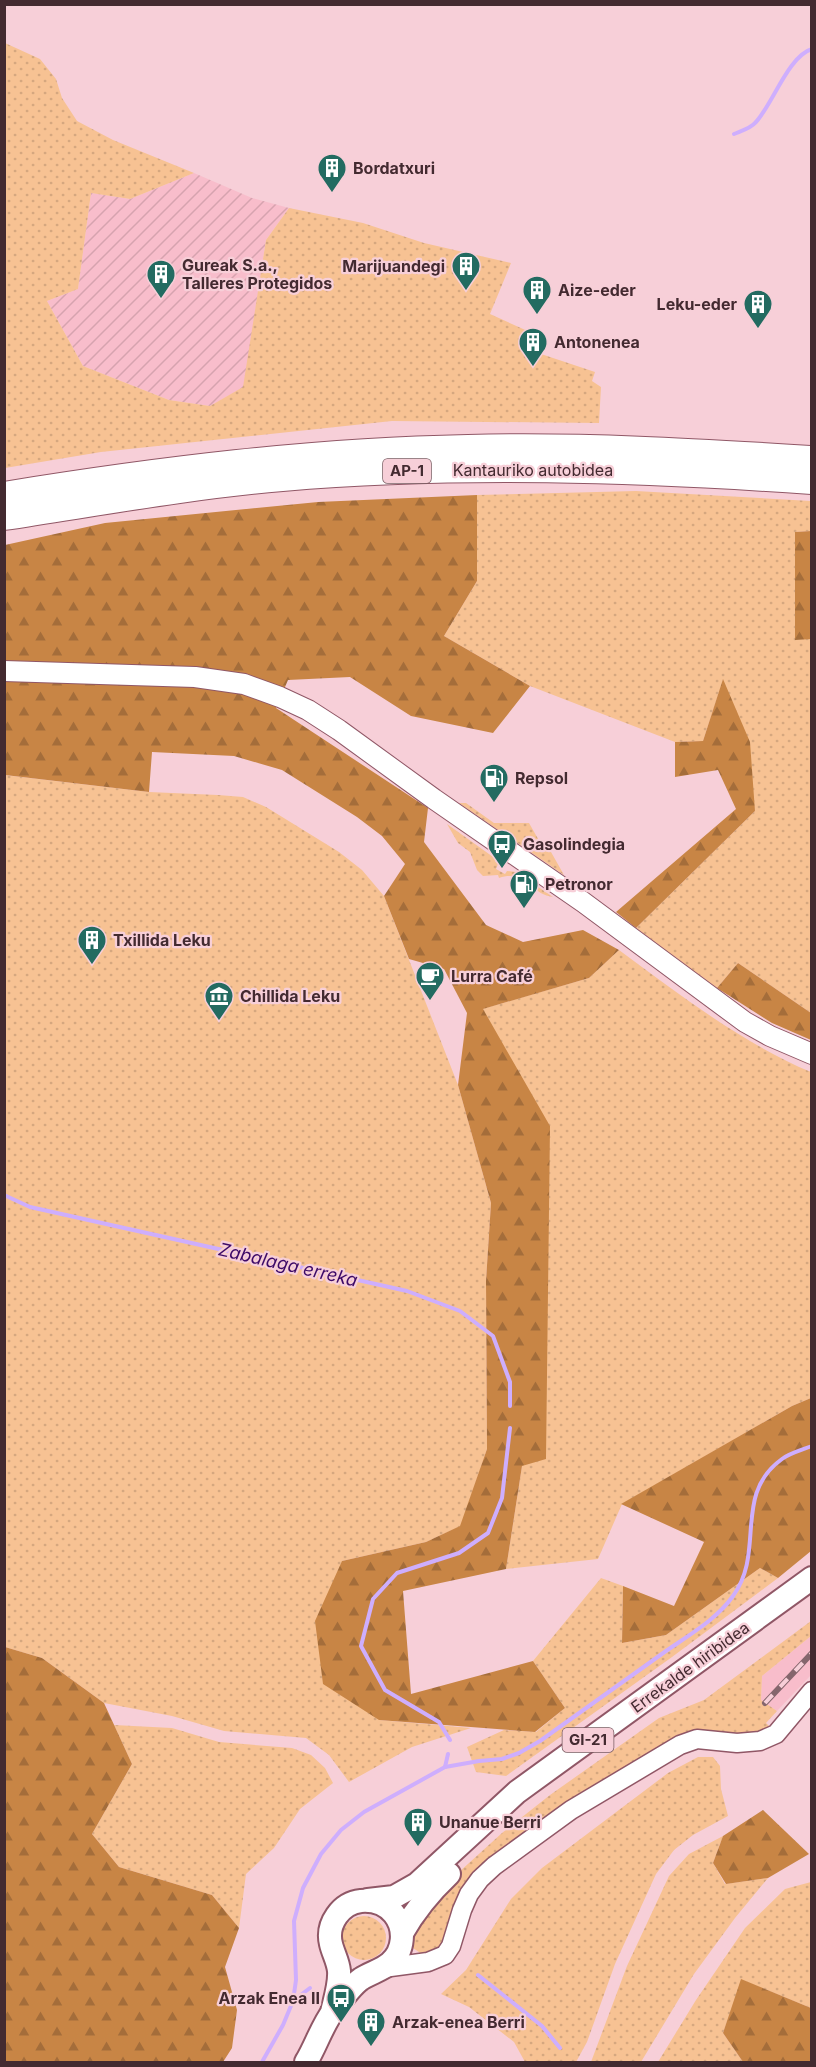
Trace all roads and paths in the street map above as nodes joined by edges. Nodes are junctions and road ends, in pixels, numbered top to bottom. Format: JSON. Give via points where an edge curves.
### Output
{"nodes":[{"id":1,"x":812,"y":459,"type":"edge"},
{"id":2,"x":812,"y":481,"type":"edge"},
{"id":3,"x":4,"y":495,"type":"edge"},
{"id":4,"x":4,"y":517,"type":"edge"},
{"id":5,"x":4,"y":671,"type":"edge"},
{"id":6,"x":812,"y":1054,"type":"edge"},
{"id":7,"x":812,"y":1578,"type":"edge"},
{"id":8,"x":812,"y":1594,"type":"edge"},
{"id":9,"x":812,"y":1691,"type":"edge"},
{"id":10,"x":368,"y":1900,"type":"junction"},
{"id":11,"x":402,"y":1939,"type":"junction"},
{"id":12,"x":335,"y":1955,"type":"junction"},
{"id":13,"x":420,"y":1962,"type":"junction"},
{"id":14,"x":379,"y":1970,"type":"junction"},
{"id":15,"x":332,"y":2012,"type":"junction"},
{"id":16,"x":306,"y":2062,"type":"edge"}],
"edges":[{"from":1,"to":3,"type":"highway","name":"Kantauriko autobidea","number":"AP-1","via":[[679,450],[536,447],[373,452],[192,467]]},
{"from":2,"to":4,"type":"highway","name":"Kantauriko autobidea","number":"AP-1","via":[[536,468],[375,472],[239,483]]},
{"from":5,"to":6,"type":"main road","via":[[195,677],[244,684],[308,710],[611,922],[738,1017]]},
{"from":7,"to":10,"type":"main road","name":"Errekalde hiribidea","number":"GI-21","via":[[517,1792],[417,1884],[394,1897]]},
{"from":8,"to":11,"type":"main road","name":"Errekalde hiribidea","number":"GI-21","via":[[547,1784],[428,1894]]},
{"from":9,"to":13,"type":"street","via":[[776,1734],[760,1742],[698,1739],[680,1745],[571,1810],[480,1879],[462,1910],[445,1955]]},
{"from":10,"to":11,"type":"main road","via":[[395,1914]]},
{"from":10,"to":12,"type":"main road","number":"GI-21","via":[[345,1907],[338,1914],[330,1931]]},
{"from":11,"to":13,"type":"street"},
{"from":11,"to":14,"type":"main road","number":"GI-21","via":[[397,1956]]},
{"from":12,"to":14,"type":"main road","via":[[355,1971]]},
{"from":12,"to":15,"type":"main road","via":[[339,1970]]},
{"from":13,"to":14,"type":"street"},
{"from":14,"to":15,"type":"main road","number":"GI-21","via":[[360,1980]]},
{"from":15,"to":16,"type":"main road","number":"GI-21"}]}
